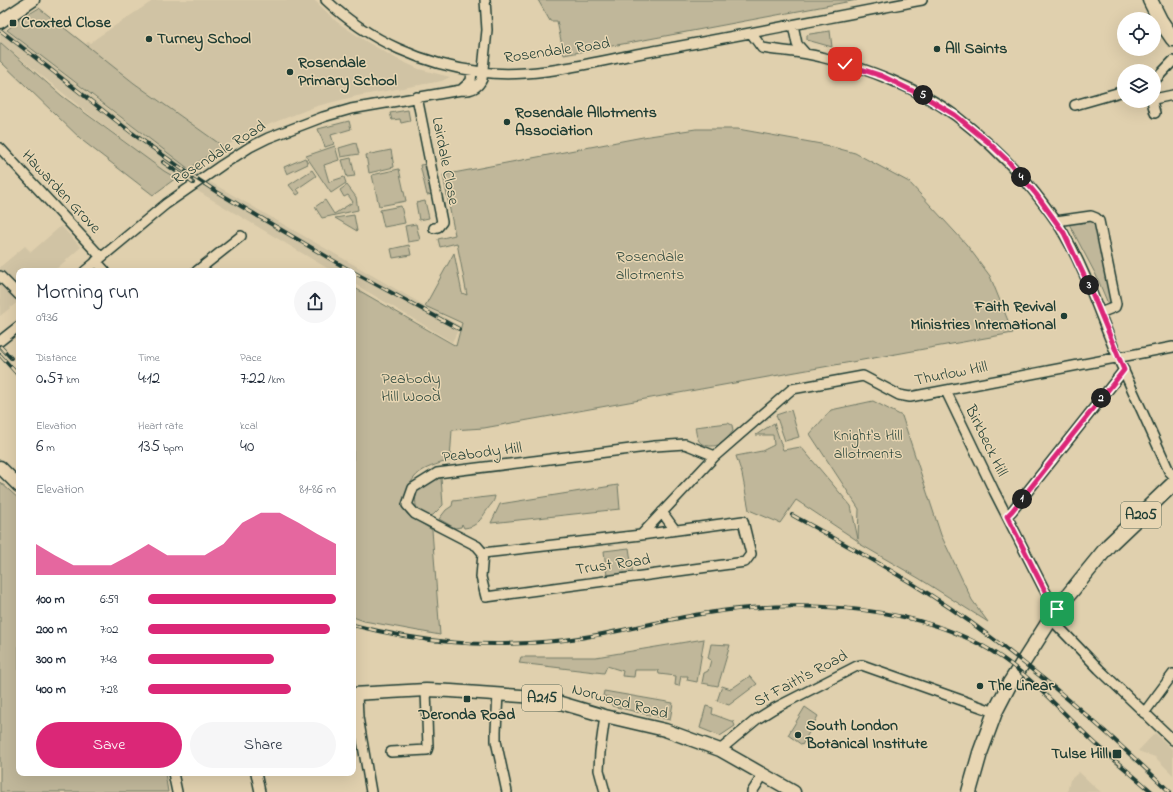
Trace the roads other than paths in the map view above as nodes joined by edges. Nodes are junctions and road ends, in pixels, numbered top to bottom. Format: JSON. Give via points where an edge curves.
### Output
{"nodes":[{"id":1,"x":33,"y":0,"type":"edge"},
{"id":2,"x":326,"y":0,"type":"edge"},
{"id":3,"x":485,"y":0,"type":"edge"},
{"id":4,"x":922,"y":0,"type":"edge"},
{"id":5,"x":1150,"y":0,"type":"edge"},
{"id":6,"x":0,"y":22,"type":"edge"},
{"id":7,"x":793,"y":25,"type":"junction"},
{"id":8,"x":751,"y":33,"type":"junction"},
{"id":9,"x":1173,"y":39,"type":"edge"},
{"id":10,"x":805,"y":53,"type":"junction"},
{"id":11,"x":1173,"y":61,"type":"edge"},
{"id":12,"x":472,"y":71,"type":"junction"},
{"id":13,"x":483,"y":73,"type":"junction"},
{"id":14,"x":1161,"y":74,"type":"edge"},
{"id":15,"x":461,"y":90,"type":"junction"},
{"id":16,"x":1117,"y":94,"type":"edge"},
{"id":17,"x":1173,"y":95,"type":"edge"},
{"id":18,"x":417,"y":97,"type":"junction"},
{"id":19,"x":1161,"y":98,"type":"edge"},
{"id":20,"x":1075,"y":105,"type":"dead end"},
{"id":21,"x":1154,"y":108,"type":"edge"},
{"id":22,"x":1155,"y":114,"type":"dead end"},
{"id":23,"x":0,"y":148,"type":"edge"},
{"id":24,"x":1056,"y":221,"type":"junction"},
{"id":25,"x":434,"y":228,"type":"dead end"},
{"id":26,"x":241,"y":236,"type":"dead end"},
{"id":27,"x":98,"y":259,"type":"junction"},
{"id":28,"x":88,"y":268,"type":"edge"},
{"id":29,"x":103,"y":268,"type":"edge"},
{"id":30,"x":201,"y":268,"type":"edge"},
{"id":31,"x":0,"y":276,"type":"edge"},
{"id":32,"x":16,"y":292,"type":"edge"},
{"id":33,"x":1100,"y":313,"type":"junction"},
{"id":34,"x":16,"y":328,"type":"edge"},
{"id":35,"x":0,"y":341,"type":"edge"},
{"id":36,"x":1173,"y":348,"type":"edge"},
{"id":37,"x":1118,"y":358,"type":"junction"},
{"id":38,"x":1124,"y":370,"type":"junction"},
{"id":39,"x":946,"y":391,"type":"junction"},
{"id":40,"x":715,"y":456,"type":"junction"},
{"id":41,"x":0,"y":467,"type":"edge"},
{"id":42,"x":1173,"y":475,"type":"edge"},
{"id":43,"x":16,"y":483,"type":"edge"},
{"id":44,"x":1173,"y":484,"type":"edge"},
{"id":45,"x":662,"y":512,"type":"junction"},
{"id":46,"x":1007,"y":516,"type":"junction"},
{"id":47,"x":675,"y":530,"type":"junction"},
{"id":48,"x":641,"y":535,"type":"junction"},
{"id":49,"x":482,"y":553,"type":"junction"},
{"id":50,"x":1054,"y":614,"type":"junction"},
{"id":51,"x":1173,"y":674,"type":"edge"},
{"id":52,"x":426,"y":690,"type":"junction"},
{"id":53,"x":356,"y":694,"type":"edge"},
{"id":54,"x":498,"y":694,"type":"junction"},
{"id":55,"x":356,"y":702,"type":"edge"},
{"id":56,"x":995,"y":712,"type":"junction"},
{"id":57,"x":1144,"y":713,"type":"junction"},
{"id":58,"x":605,"y":716,"type":"junction"},
{"id":59,"x":1173,"y":740,"type":"edge"},
{"id":60,"x":720,"y":750,"type":"junction"},
{"id":61,"x":391,"y":752,"type":"dead end"},
{"id":62,"x":763,"y":775,"type":"junction"},
{"id":63,"x":174,"y":776,"type":"edge"},
{"id":64,"x":257,"y":776,"type":"edge"},
{"id":65,"x":177,"y":792,"type":"edge"},
{"id":66,"x":260,"y":792,"type":"edge"},
{"id":67,"x":371,"y":792,"type":"edge"},
{"id":68,"x":506,"y":792,"type":"edge"},
{"id":69,"x":604,"y":792,"type":"edge"},
{"id":70,"x":752,"y":792,"type":"edge"},
{"id":71,"x":794,"y":792,"type":"edge"},
{"id":72,"x":969,"y":792,"type":"edge"}],
"edges":[{"from":1,"to":6,"type":"main road"},
{"from":2,"to":12,"type":"street","name":"Rosendale Road","via":[[356,24],[399,50],[430,62]]},
{"from":3,"to":13,"type":"street"},
{"from":4,"to":7,"type":"street","name":"Rosendale Road"},
{"from":5,"to":9,"type":"highway"},
{"from":7,"to":8,"type":"street","name":"Rosendale Road"},
{"from":7,"to":10,"type":"street","via":[[797,44]]},
{"from":8,"to":10,"type":"street","via":[[762,48]]},
{"from":8,"to":13,"type":"street","name":"Rosendale Road","via":[[553,69],[506,74]]},
{"from":10,"to":24,"type":"street","via":[[882,76],[955,115],[1008,161]]},
{"from":11,"to":14,"type":"street"},
{"from":12,"to":13,"type":"street","name":"Rosendale Road"},
{"from":12,"to":15,"type":"street","via":[[471,81]]},
{"from":13,"to":15,"type":"street","name":"Rosendale Road","via":[[478,86],[467,91]]},
{"from":15,"to":18,"type":"street","name":"Rosendale Road"},
{"from":16,"to":20,"type":"street"},
{"from":17,"to":19,"type":"street"},
{"from":18,"to":25,"type":"street","name":"Lairdale Close","via":[[442,222]]},
{"from":18,"to":27,"type":"street","name":"Rosendale Road","via":[[351,109],[268,138],[222,165],[166,204]]},
{"from":21,"to":22,"type":"street"},
{"from":23,"to":27,"type":"street","name":"Hawarden Grove"},
{"from":24,"to":33,"type":"street","via":[[1067,238]]},
{"from":24,"to":33,"type":"street","via":[[1090,216],[1099,221],[1116,304],[1115,307]]},
{"from":26,"to":30,"type":"street"},
{"from":27,"to":28,"type":"street","name":"Rosendale Road"},
{"from":27,"to":29,"type":"street","name":"Hawarden Grove"},
{"from":31,"to":32,"type":"street"},
{"from":33,"to":37,"type":"street"},
{"from":34,"to":35,"type":"street"},
{"from":36,"to":37,"type":"street","name":"Thurlow Hill"},
{"from":37,"to":38,"type":"street"},
{"from":37,"to":39,"type":"street","name":"Thurlow Hill"},
{"from":38,"to":42,"type":"street"},
{"from":38,"to":46,"type":"street"},
{"from":39,"to":40,"type":"street","name":"Thurlow Hill","via":[[910,397],[899,395],[863,376],[792,389]]},
{"from":39,"to":46,"type":"street","name":"Birkbeck Hill"},
{"from":40,"to":45,"type":"street"},
{"from":40,"to":49,"type":"street","name":"Peabody Hill","via":[[685,444],[671,445],[437,473],[413,488],[407,504],[415,514],[477,546]]},
{"from":41,"to":43,"type":"main road"},
{"from":44,"to":50,"type":"highway","number":"A205","via":[[1109,545]]},
{"from":45,"to":47,"type":"street"},
{"from":45,"to":48,"type":"street"},
{"from":46,"to":50,"type":"street","name":"Birkbeck Hill","via":[[1050,601]]},
{"from":47,"to":48,"type":"street"},
{"from":47,"to":49,"type":"street","name":"Trust Road","via":[[743,521],[751,554],[746,562],[486,597],[481,578]]},
{"from":48,"to":49,"type":"street"},
{"from":50,"to":56,"type":"highway","number":"A205","via":[[1010,683]]},
{"from":50,"to":57,"type":"street","name":"Birkbeck Hill","via":[[1099,669]]},
{"from":51,"to":57,"type":"street"},
{"from":52,"to":53,"type":"main road","name":"Norwood Road","number":"A215"},
{"from":52,"to":54,"type":"main road","name":"Norwood Road","number":"A215"},
{"from":52,"to":61,"type":"street","via":[[427,750]]},
{"from":54,"to":58,"type":"main road","name":"Norwood Road","number":"A215","via":[[536,697]]},
{"from":54,"to":68,"type":"street","via":[[496,741]]},
{"from":55,"to":67,"type":"street"},
{"from":56,"to":60,"type":"street","name":"St Faith's Road","via":[[862,665],[773,709]]},
{"from":56,"to":72,"type":"highway","number":"A205"},
{"from":57,"to":59,"type":"street","name":"Birkbeck Hill"},
{"from":58,"to":60,"type":"main road","name":"Norwood Road","number":"A215","via":[[665,730]]},
{"from":58,"to":69,"type":"street","via":[[599,770]]},
{"from":60,"to":62,"type":"main road","name":"Norwood Road","number":"A215"},
{"from":62,"to":70,"type":"street"},
{"from":62,"to":71,"type":"main road","name":"Norwood Road","number":"A215"},
{"from":63,"to":65,"type":"street"},
{"from":64,"to":66,"type":"street"}]}
